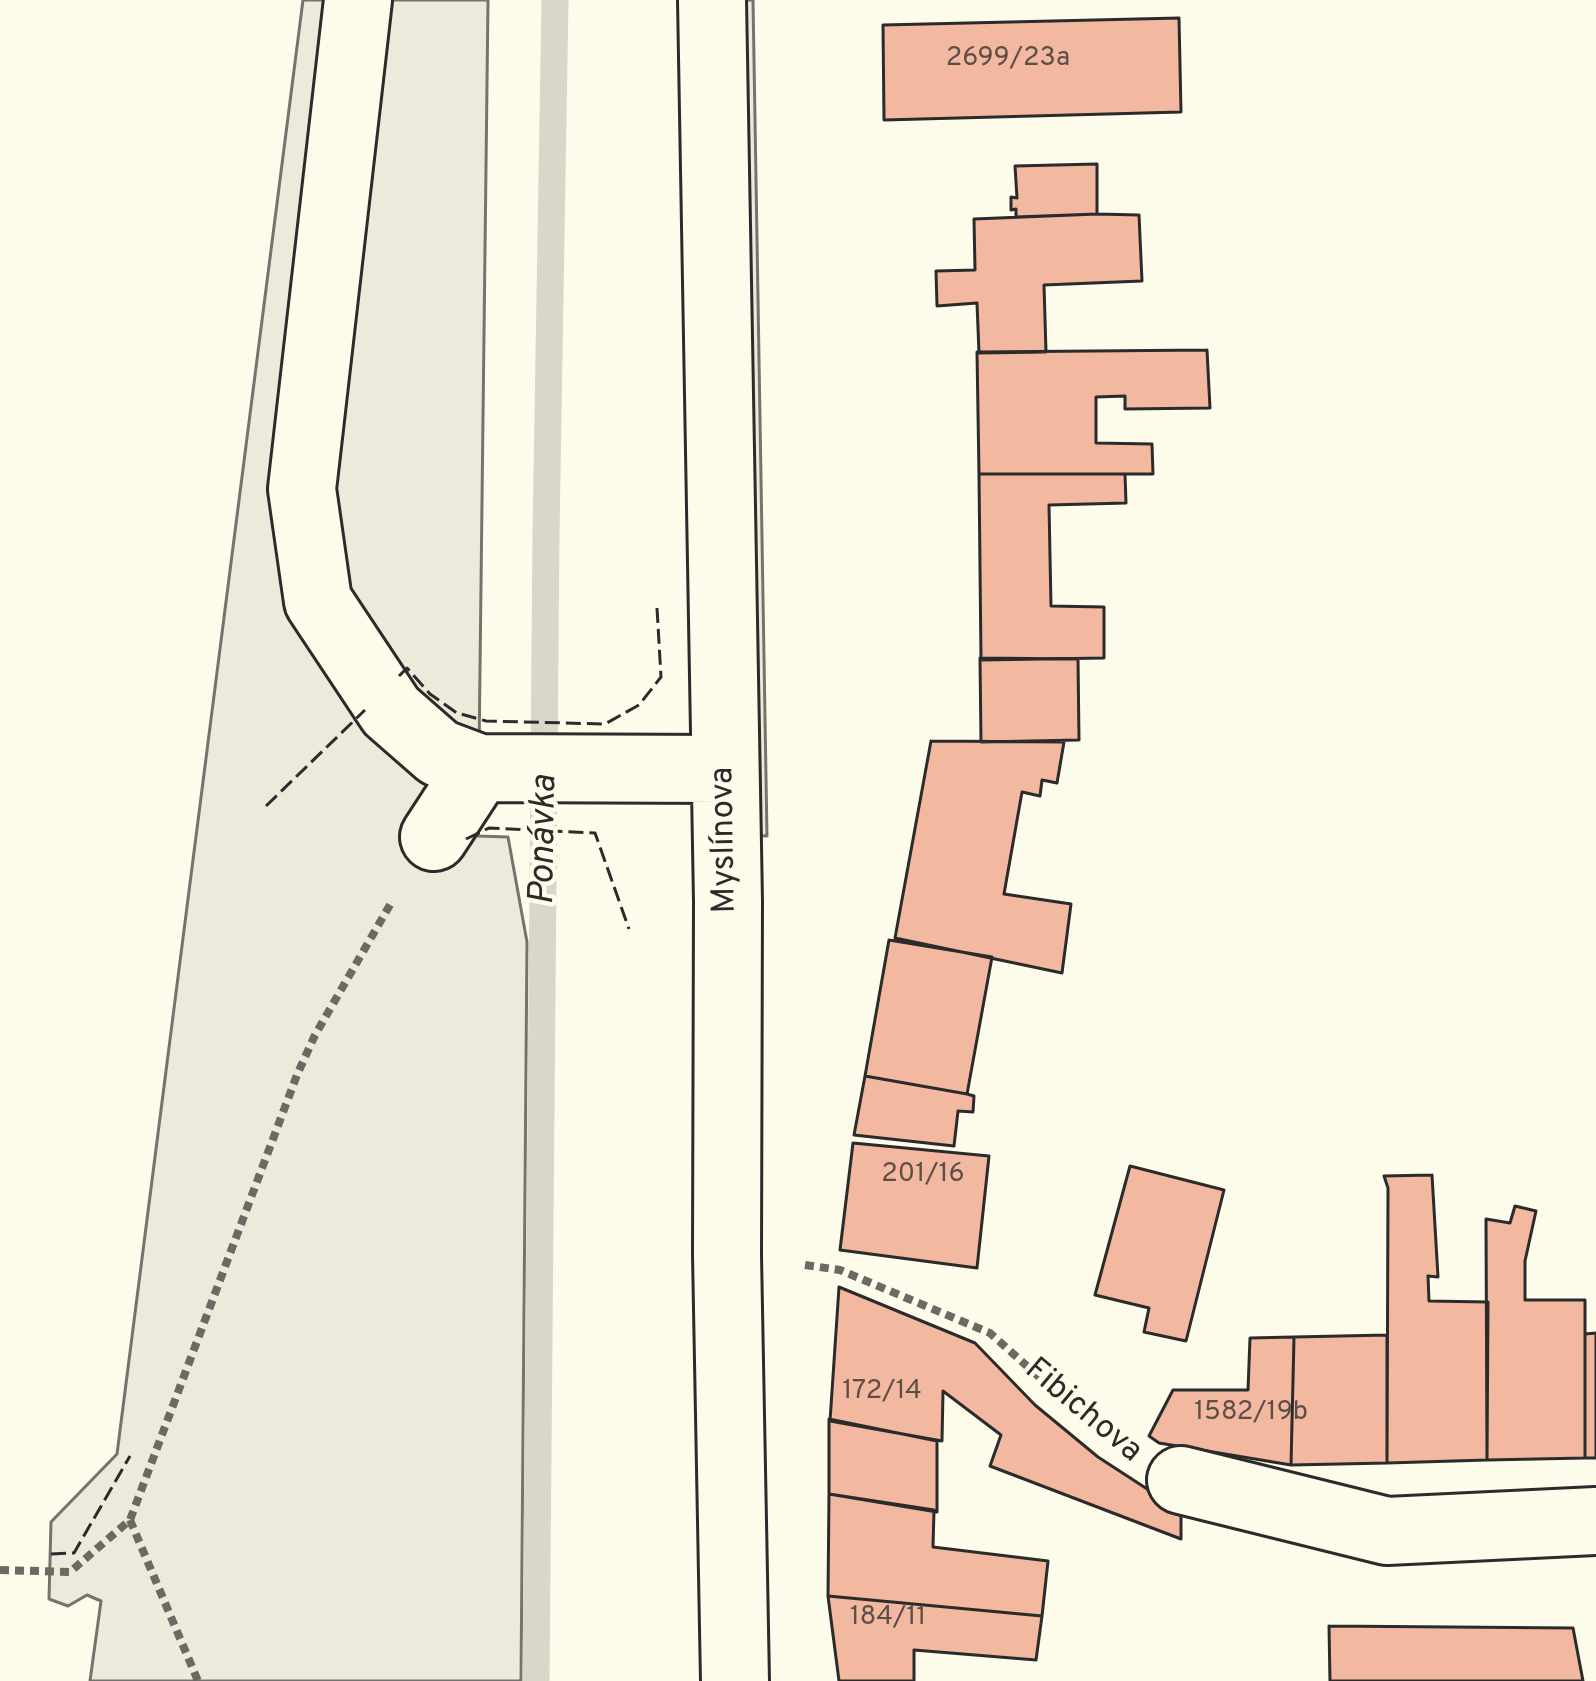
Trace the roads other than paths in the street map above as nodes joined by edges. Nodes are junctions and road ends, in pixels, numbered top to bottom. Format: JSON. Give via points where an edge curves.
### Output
{"nodes":[{"id":1,"x":358,"y":0,"type":"edge"},
{"id":2,"x":712,"y":0,"type":"edge"},
{"id":3,"x":478,"y":768,"type":"junction"},
{"id":4,"x":724,"y":769,"type":"junction"},
{"id":5,"x":434,"y":837,"type":"road end"},
{"id":6,"x":1181,"y":1480,"type":"road end"},
{"id":7,"x":1596,"y":1521,"type":"edge"},
{"id":8,"x":735,"y":1681,"type":"edge"}],
"edges":[{"from":1,"to":3,"type":"street","via":[[302,489],[318,601],[391,711],[439,753]]},
{"from":2,"to":4,"type":"street","name":"Myslínova"},
{"from":3,"to":4,"type":"street"},
{"from":3,"to":5,"type":"street"},
{"from":4,"to":8,"type":"street","name":"Myslínova"},
{"from":6,"to":7,"type":"street","name":"Fibichova","via":[[1387,1531]]}]}
